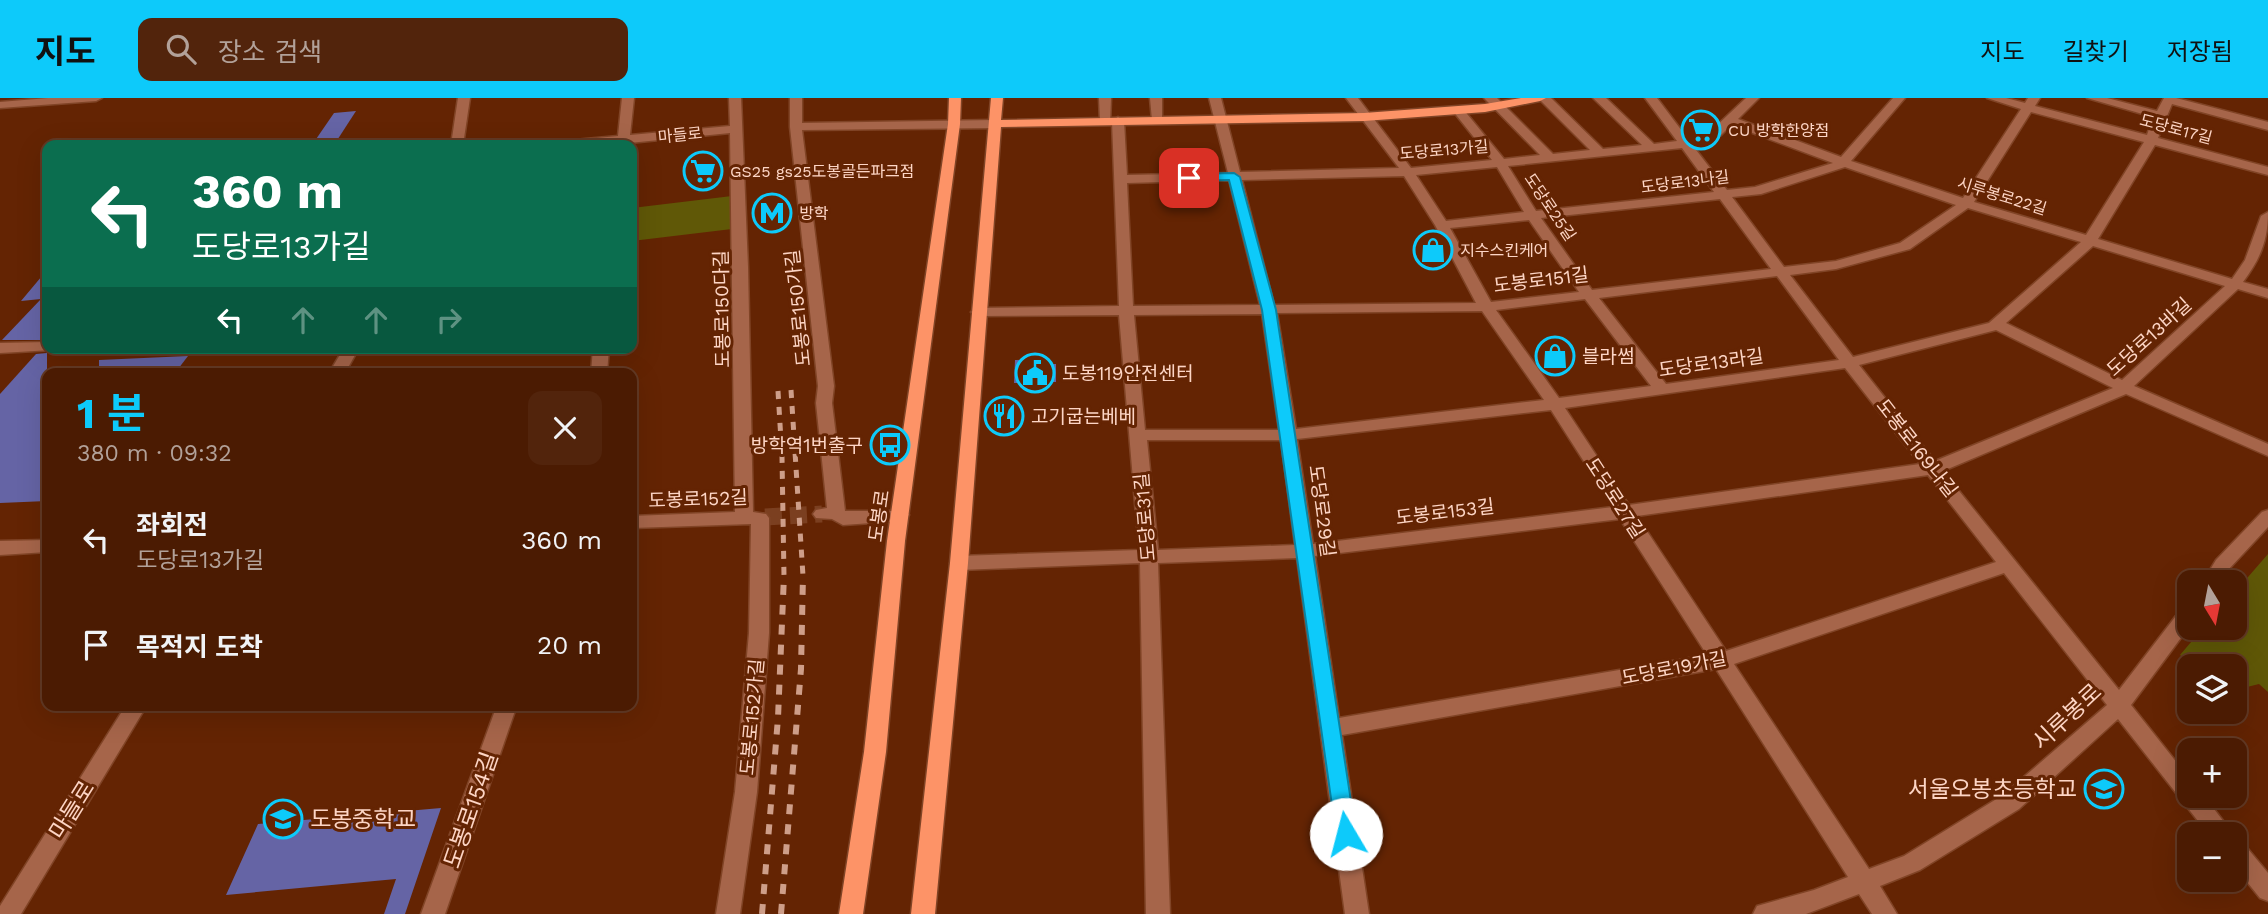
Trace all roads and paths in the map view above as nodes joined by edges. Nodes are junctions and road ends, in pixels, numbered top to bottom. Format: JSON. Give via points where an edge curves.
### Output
{"nodes":[{"id":1,"x":96,"y":98,"type":"edge"},
{"id":2,"x":464,"y":98,"type":"edge"},
{"id":3,"x":628,"y":98,"type":"edge"},
{"id":4,"x":735,"y":98,"type":"edge"},
{"id":5,"x":796,"y":98,"type":"edge"},
{"id":6,"x":956,"y":98,"type":"edge"},
{"id":7,"x":997,"y":98,"type":"edge"},
{"id":8,"x":1105,"y":98,"type":"edge"},
{"id":9,"x":1156,"y":98,"type":"edge"},
{"id":10,"x":1215,"y":98,"type":"edge"},
{"id":11,"x":1352,"y":98,"type":"edge"},
{"id":12,"x":1538,"y":98,"type":"edge"},
{"id":13,"x":1599,"y":98,"type":"edge"},
{"id":14,"x":1651,"y":98,"type":"edge"},
{"id":15,"x":1753,"y":98,"type":"edge"},
{"id":16,"x":1899,"y":98,"type":"edge"},
{"id":17,"x":1993,"y":98,"type":"edge"},
{"id":18,"x":2093,"y":98,"type":"edge"},
{"id":19,"x":2170,"y":99,"type":"edge"},
{"id":20,"x":1495,"y":102,"type":"edge"},
{"id":21,"x":2031,"y":102,"type":"edge"},
{"id":22,"x":0,"y":105,"type":"edge"},
{"id":23,"x":1459,"y":111,"type":"junction"},
{"id":24,"x":2160,"y":115,"type":"junction"},
{"id":25,"x":1364,"y":117,"type":"junction"},
{"id":26,"x":1219,"y":119,"type":"junction"},
{"id":27,"x":1158,"y":120,"type":"junction"},
{"id":28,"x":1729,"y":120,"type":"junction"},
{"id":29,"x":1112,"y":121,"type":"junction"},
{"id":30,"x":954,"y":124,"type":"junction"},
{"id":31,"x":994,"y":124,"type":"junction"},
{"id":32,"x":2268,"y":126,"type":"edge"},
{"id":33,"x":796,"y":127,"type":"junction"},
{"id":34,"x":735,"y":129,"type":"junction"},
{"id":35,"x":2152,"y":139,"type":"junction"},
{"id":36,"x":458,"y":140,"type":"edge"},
{"id":37,"x":624,"y":140,"type":"edge"},
{"id":38,"x":637,"y":141,"type":"edge"},
{"id":39,"x":1686,"y":144,"type":"junction"},
{"id":40,"x":1651,"y":147,"type":"junction"},
{"id":41,"x":1599,"y":152,"type":"junction"},
{"id":42,"x":1549,"y":158,"type":"junction"},
{"id":43,"x":1500,"y":162,"type":"junction"},
{"id":44,"x":1842,"y":164,"type":"junction"},
{"id":45,"x":2268,"y":171,"type":"edge"},
{"id":46,"x":1408,"y":172,"type":"junction"},
{"id":47,"x":1234,"y":177,"type":"junction"},
{"id":48,"x":1121,"y":179,"type":"junction"},
{"id":49,"x":1725,"y":195,"type":"junction"},
{"id":50,"x":1966,"y":203,"type":"junction"},
{"id":51,"x":1533,"y":216,"type":"junction"},
{"id":52,"x":2268,"y":216,"type":"edge"},
{"id":53,"x":1442,"y":225,"type":"junction"},
{"id":54,"x":2089,"y":241,"type":"junction"},
{"id":55,"x":1782,"y":273,"type":"junction"},
{"id":56,"x":2235,"y":284,"type":"junction"},
{"id":57,"x":1588,"y":294,"type":"junction"},
{"id":58,"x":2268,"y":294,"type":"edge"},
{"id":59,"x":1486,"y":306,"type":"junction"},
{"id":60,"x":1126,"y":309,"type":"junction"},
{"id":61,"x":1269,"y":310,"type":"junction"},
{"id":62,"x":978,"y":312,"type":"junction"},
{"id":63,"x":1996,"y":324,"type":"junction"},
{"id":64,"x":42,"y":346,"type":"edge"},
{"id":65,"x":0,"y":348,"type":"edge"},
{"id":66,"x":1849,"y":362,"type":"junction"},
{"id":67,"x":2124,"y":387,"type":"junction"},
{"id":68,"x":1662,"y":389,"type":"junction"},
{"id":69,"x":1555,"y":404,"type":"junction"},
{"id":70,"x":1137,"y":435,"type":"junction"},
{"id":71,"x":1289,"y":435,"type":"junction"},
{"id":72,"x":2268,"y":450,"type":"edge"},
{"id":73,"x":1934,"y":468,"type":"junction"},
{"id":74,"x":1623,"y":512,"type":"junction"},
{"id":75,"x":900,"y":515,"type":"junction"},
{"id":76,"x":2268,"y":516,"type":"edge"},
{"id":77,"x":756,"y":518,"type":"junction"},
{"id":78,"x":637,"y":522,"type":"edge"},
{"id":79,"x":42,"y":546,"type":"edge"},
{"id":80,"x":0,"y":548,"type":"edge"},
{"id":81,"x":1306,"y":551,"type":"junction"},
{"id":82,"x":1149,"y":555,"type":"junction"},
{"id":83,"x":959,"y":563,"type":"junction"},
{"id":84,"x":2007,"y":565,"type":"junction"},
{"id":85,"x":2219,"y":570,"type":"edge"},
{"id":86,"x":2177,"y":629,"type":"edge"},
{"id":87,"x":1720,"y":661,"type":"junction"},
{"id":88,"x":2118,"y":707,"type":"junction"},
{"id":89,"x":132,"y":711,"type":"edge"},
{"id":90,"x":505,"y":711,"type":"edge"},
{"id":91,"x":1331,"y":728,"type":"junction"},
{"id":92,"x":2177,"y":779,"type":"edge"},
{"id":93,"x":2201,"y":808,"type":"edge"},
{"id":94,"x":2212,"y":822,"type":"edge"},
{"id":95,"x":2247,"y":865,"type":"edge"},
{"id":96,"x":1864,"y":882,"type":"junction"},
{"id":97,"x":2268,"y":890,"type":"edge"},
{"id":98,"x":8,"y":914,"type":"edge"},
{"id":99,"x":433,"y":914,"type":"edge"},
{"id":100,"x":728,"y":914,"type":"edge"},
{"id":101,"x":851,"y":914,"type":"edge"},
{"id":102,"x":923,"y":914,"type":"edge"},
{"id":103,"x":1158,"y":914,"type":"edge"},
{"id":104,"x":1357,"y":914,"type":"edge"},
{"id":105,"x":1765,"y":914,"type":"edge"},
{"id":106,"x":1885,"y":914,"type":"edge"}],
"edges":[{"from":1,"to":22,"type":"street"},
{"from":2,"to":36,"type":"street"},
{"from":3,"to":37,"type":"street"},
{"from":4,"to":34,"type":"street","name":"도봉로150다길"},
{"from":5,"to":33,"type":"street","name":"도봉로150가길"},
{"from":6,"to":30,"type":"main road","name":"도봉로"},
{"from":7,"to":31,"type":"main road"},
{"from":8,"to":29,"type":"street","name":"도당로31길"},
{"from":9,"to":27,"type":"street"},
{"from":10,"to":26,"type":"street","name":"도당로29길"},
{"from":11,"to":25,"type":"street","name":"도당로27길"},
{"from":12,"to":20,"type":"main road"},
{"from":12,"to":41,"type":"street"},
{"from":13,"to":40,"type":"street"},
{"from":14,"to":39,"type":"street","name":"도봉로169나길"},
{"from":15,"to":28,"type":"street","name":"도당로13가길"},
{"from":16,"to":44,"type":"street","name":"도당로13나길"},
{"from":17,"to":21,"type":"street","name":"도당로17길"},
{"from":18,"to":24,"type":"street"},
{"from":19,"to":24,"type":"street","name":"도당로13라길"},
{"from":19,"to":32,"type":"street"},
{"from":20,"to":23,"type":"main road"},
{"from":20,"to":42,"type":"street"},
{"from":21,"to":35,"type":"street","name":"도당로17길"},
{"from":21,"to":50,"type":"street","name":"도봉로151길"},
{"from":23,"to":25,"type":"main road"},
{"from":23,"to":43,"type":"street","name":"도당로25길"},
{"from":24,"to":35,"type":"street","name":"도당로13라길"},
{"from":25,"to":26,"type":"main road"},
{"from":25,"to":46,"type":"street","name":"도당로27길"},
{"from":26,"to":27,"type":"main road"},
{"from":26,"to":47,"type":"street","name":"도당로29길"},
{"from":27,"to":29,"type":"main road"},
{"from":28,"to":39,"type":"street","name":"도당로13가길","via":[[1717,132]]},
{"from":28,"to":44,"type":"street","name":"시루봉로22길"},
{"from":29,"to":31,"type":"main road"},
{"from":29,"to":48,"type":"street","name":"도당로31길"},
{"from":30,"to":31,"type":"street"},
{"from":30,"to":33,"type":"street"},
{"from":30,"to":75,"type":"main road","name":"도봉로"},
{"from":31,"to":62,"type":"main road"},
{"from":33,"to":75,"type":"street","name":"도봉로150가길","via":[[826,386],[829,514],[843,519]]},
{"from":34,"to":38,"type":"street","name":"마들로"},
{"from":34,"to":77,"type":"street","name":"도봉로150다길"},
{"from":35,"to":45,"type":"street","name":"도당로17길"},
{"from":35,"to":54,"type":"street","name":"도당로13라길"},
{"from":39,"to":40,"type":"street","name":"도당로13가길"},
{"from":39,"to":49,"type":"street","name":"도봉로169나길"},
{"from":40,"to":41,"type":"street","name":"도당로13가길"},
{"from":41,"to":42,"type":"street","name":"도당로13가길"},
{"from":42,"to":43,"type":"street","name":"도당로13가길"},
{"from":43,"to":46,"type":"street","name":"도당로13가길"},
{"from":43,"to":51,"type":"street","name":"도당로25길"},
{"from":44,"to":49,"type":"street","name":"도당로13나길","via":[[1756,191]]},
{"from":44,"to":50,"type":"street","name":"시루봉로22길"},
{"from":46,"to":47,"type":"street","name":"도당로13가길"},
{"from":46,"to":53,"type":"street","name":"도당로27길"},
{"from":47,"to":48,"type":"street","name":"도당로13가길"},
{"from":47,"to":61,"type":"street","name":"도당로29길"},
{"from":48,"to":60,"type":"street","name":"도당로31길"},
{"from":49,"to":51,"type":"street","name":"도당로13나길"},
{"from":49,"to":55,"type":"street","name":"도봉로169나길"},
{"from":50,"to":54,"type":"street","name":"시루봉로22길"},
{"from":50,"to":55,"type":"street","name":"도봉로151길","via":[[1905,246],[1879,256]]},
{"from":51,"to":53,"type":"street","name":"도당로13나길"},
{"from":51,"to":57,"type":"street","name":"도당로25길"},
{"from":52,"to":56,"type":"street","name":"도당로13바길","via":[[2252,260]]},
{"from":53,"to":59,"type":"street","name":"도당로27길"},
{"from":54,"to":56,"type":"street","name":"시루봉로22길"},
{"from":54,"to":63,"type":"street","name":"도당로13라길"},
{"from":55,"to":57,"type":"street","name":"도봉로151길"},
{"from":55,"to":66,"type":"street","name":"도봉로169나길"},
{"from":56,"to":58,"type":"street","name":"시루봉로22길"},
{"from":56,"to":67,"type":"street","name":"도당로13바길"},
{"from":57,"to":59,"type":"street","name":"도봉로151길"},
{"from":57,"to":68,"type":"street","name":"도당로25길"},
{"from":59,"to":61,"type":"street","name":"도봉로151길"},
{"from":59,"to":69,"type":"street","name":"도당로27길"},
{"from":60,"to":61,"type":"street","name":"도봉로151길"},
{"from":60,"to":62,"type":"street","name":"도봉로151길"},
{"from":60,"to":70,"type":"street","name":"도당로31길"},
{"from":61,"to":71,"type":"street","name":"도당로29길"},
{"from":62,"to":83,"type":"main road"},
{"from":63,"to":66,"type":"street","name":"도당로13라길"},
{"from":63,"to":67,"type":"street"},
{"from":64,"to":65,"type":"street"},
{"from":66,"to":68,"type":"street","name":"도당로13라길"},
{"from":66,"to":73,"type":"street","name":"도봉로169나길"},
{"from":67,"to":72,"type":"street"},
{"from":67,"to":73,"type":"street","name":"도당로13바길"},
{"from":68,"to":69,"type":"street","name":"도당로13라길"},
{"from":69,"to":71,"type":"street","name":"도당로13라길"},
{"from":69,"to":74,"type":"street","name":"도당로27길"},
{"from":70,"to":71,"type":"street","name":"도당로13라길"},
{"from":70,"to":82,"type":"street","name":"도당로31길"},
{"from":71,"to":81,"type":"street","name":"도당로29길"},
{"from":73,"to":74,"type":"street","name":"도봉로153길"},
{"from":73,"to":84,"type":"street","name":"도봉로169나길"},
{"from":74,"to":81,"type":"street","name":"도봉로153길"},
{"from":74,"to":87,"type":"street","name":"도당로27길"},
{"from":75,"to":101,"type":"main road","name":"도봉로","via":[[875,752]]},
{"from":76,"to":85,"type":"street"},
{"from":77,"to":78,"type":"street","name":"도봉로152길"},
{"from":77,"to":100,"type":"street","name":"도봉로152가길","via":[[758,646],[746,792]]},
{"from":79,"to":80,"type":"street"},
{"from":81,"to":82,"type":"street","name":"도봉로153길"},
{"from":81,"to":91,"type":"street","name":"도당로29길"},
{"from":82,"to":83,"type":"street","name":"도봉로153길"},
{"from":82,"to":103,"type":"street","name":"도당로31길"},
{"from":83,"to":102,"type":"main road"},
{"from":84,"to":87,"type":"street","name":"도당로19가길"},
{"from":84,"to":88,"type":"street","name":"도봉로169나길"},
{"from":86,"to":88,"type":"street","name":"시루봉로"},
{"from":87,"to":91,"type":"street","name":"도당로19가길"},
{"from":87,"to":96,"type":"street","name":"도당로27길"},
{"from":88,"to":92,"type":"street","name":"도봉로169나길"},
{"from":88,"to":96,"type":"street","name":"시루봉로","via":[[2011,802],[1912,863]]},
{"from":89,"to":98,"type":"street","name":"마들로"},
{"from":90,"to":99,"type":"street","name":"도봉로154길"},
{"from":91,"to":104,"type":"street","name":"도당로29길"},
{"from":93,"to":94,"type":"street","name":"도봉로169나길"},
{"from":95,"to":97,"type":"street"},
{"from":96,"to":105,"type":"street","name":"시루봉로"},
{"from":96,"to":106,"type":"street","name":"도당로27길"}]}
